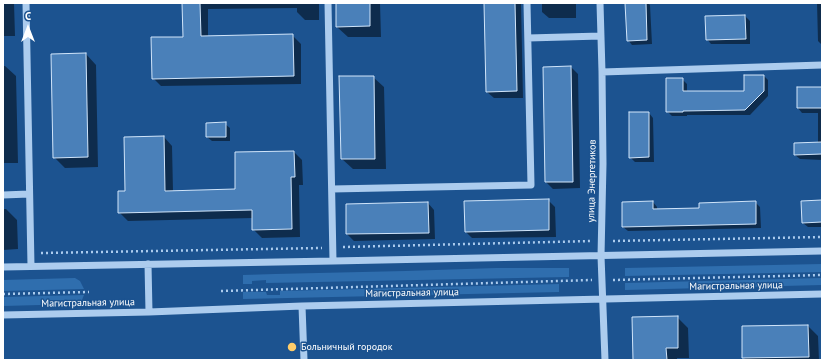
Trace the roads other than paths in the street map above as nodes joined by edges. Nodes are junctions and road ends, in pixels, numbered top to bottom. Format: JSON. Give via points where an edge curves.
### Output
{"nodes":[{"id":1,"x":26,"y":3,"type":"edge"},
{"id":2,"x":328,"y":3,"type":"edge"},
{"id":3,"x":527,"y":3,"type":"edge"},
{"id":4,"x":600,"y":3,"type":"edge"},
{"id":5,"x":601,"y":36,"type":"junction"},
{"id":6,"x":528,"y":38,"type":"junction"},
{"id":7,"x":822,"y":65,"type":"edge"},
{"id":8,"x":602,"y":72,"type":"junction"},
{"id":9,"x":332,"y":189,"type":"junction"},
{"id":10,"x":29,"y":194,"type":"junction"},
{"id":11,"x":3,"y":195,"type":"edge"},
{"id":12,"x":822,"y":251,"type":"edge"},
{"id":13,"x":601,"y":256,"type":"junction"},
{"id":14,"x":333,"y":261,"type":"junction"},
{"id":15,"x":148,"y":264,"type":"junction"},
{"id":16,"x":31,"y":266,"type":"junction"},
{"id":17,"x":3,"y":267,"type":"edge"},
{"id":18,"x":822,"y":294,"type":"edge"},
{"id":19,"x":603,"y":298,"type":"junction"},
{"id":20,"x":302,"y":306,"type":"junction"},
{"id":21,"x":149,"y":312,"type":"junction"},
{"id":22,"x":3,"y":315,"type":"edge"},
{"id":23,"x":304,"y":360,"type":"edge"},
{"id":24,"x":605,"y":360,"type":"edge"}],
"edges":[{"from":1,"to":10,"type":"street"},
{"from":2,"to":9,"type":"street"},
{"from":3,"to":6,"type":"street"},
{"from":4,"to":5,"type":"street","name":"улица Энергетиков"},
{"from":5,"to":6,"type":"street"},
{"from":5,"to":8,"type":"street","name":"улица Энергетиков"},
{"from":6,"to":9,"type":"street","via":[[531,185]]},
{"from":7,"to":8,"type":"street"},
{"from":8,"to":13,"type":"street","name":"улица Энергетиков"},
{"from":9,"to":14,"type":"street"},
{"from":10,"to":11,"type":"street"},
{"from":10,"to":16,"type":"street"},
{"from":12,"to":13,"type":"street"},
{"from":13,"to":14,"type":"street"},
{"from":13,"to":19,"type":"street","name":"улица Энергетиков"},
{"from":14,"to":15,"type":"street"},
{"from":15,"to":16,"type":"street"},
{"from":15,"to":21,"type":"street"},
{"from":16,"to":17,"type":"street"},
{"from":18,"to":19,"type":"street","name":"Магистральная улица"},
{"from":19,"to":20,"type":"street","name":"Магистральная улица"},
{"from":19,"to":24,"type":"street","name":"улица Энергетиков"},
{"from":20,"to":21,"type":"street","name":"Магистральная улица"},
{"from":20,"to":23,"type":"street"},
{"from":21,"to":22,"type":"street","name":"Магистральная улица"}]}
